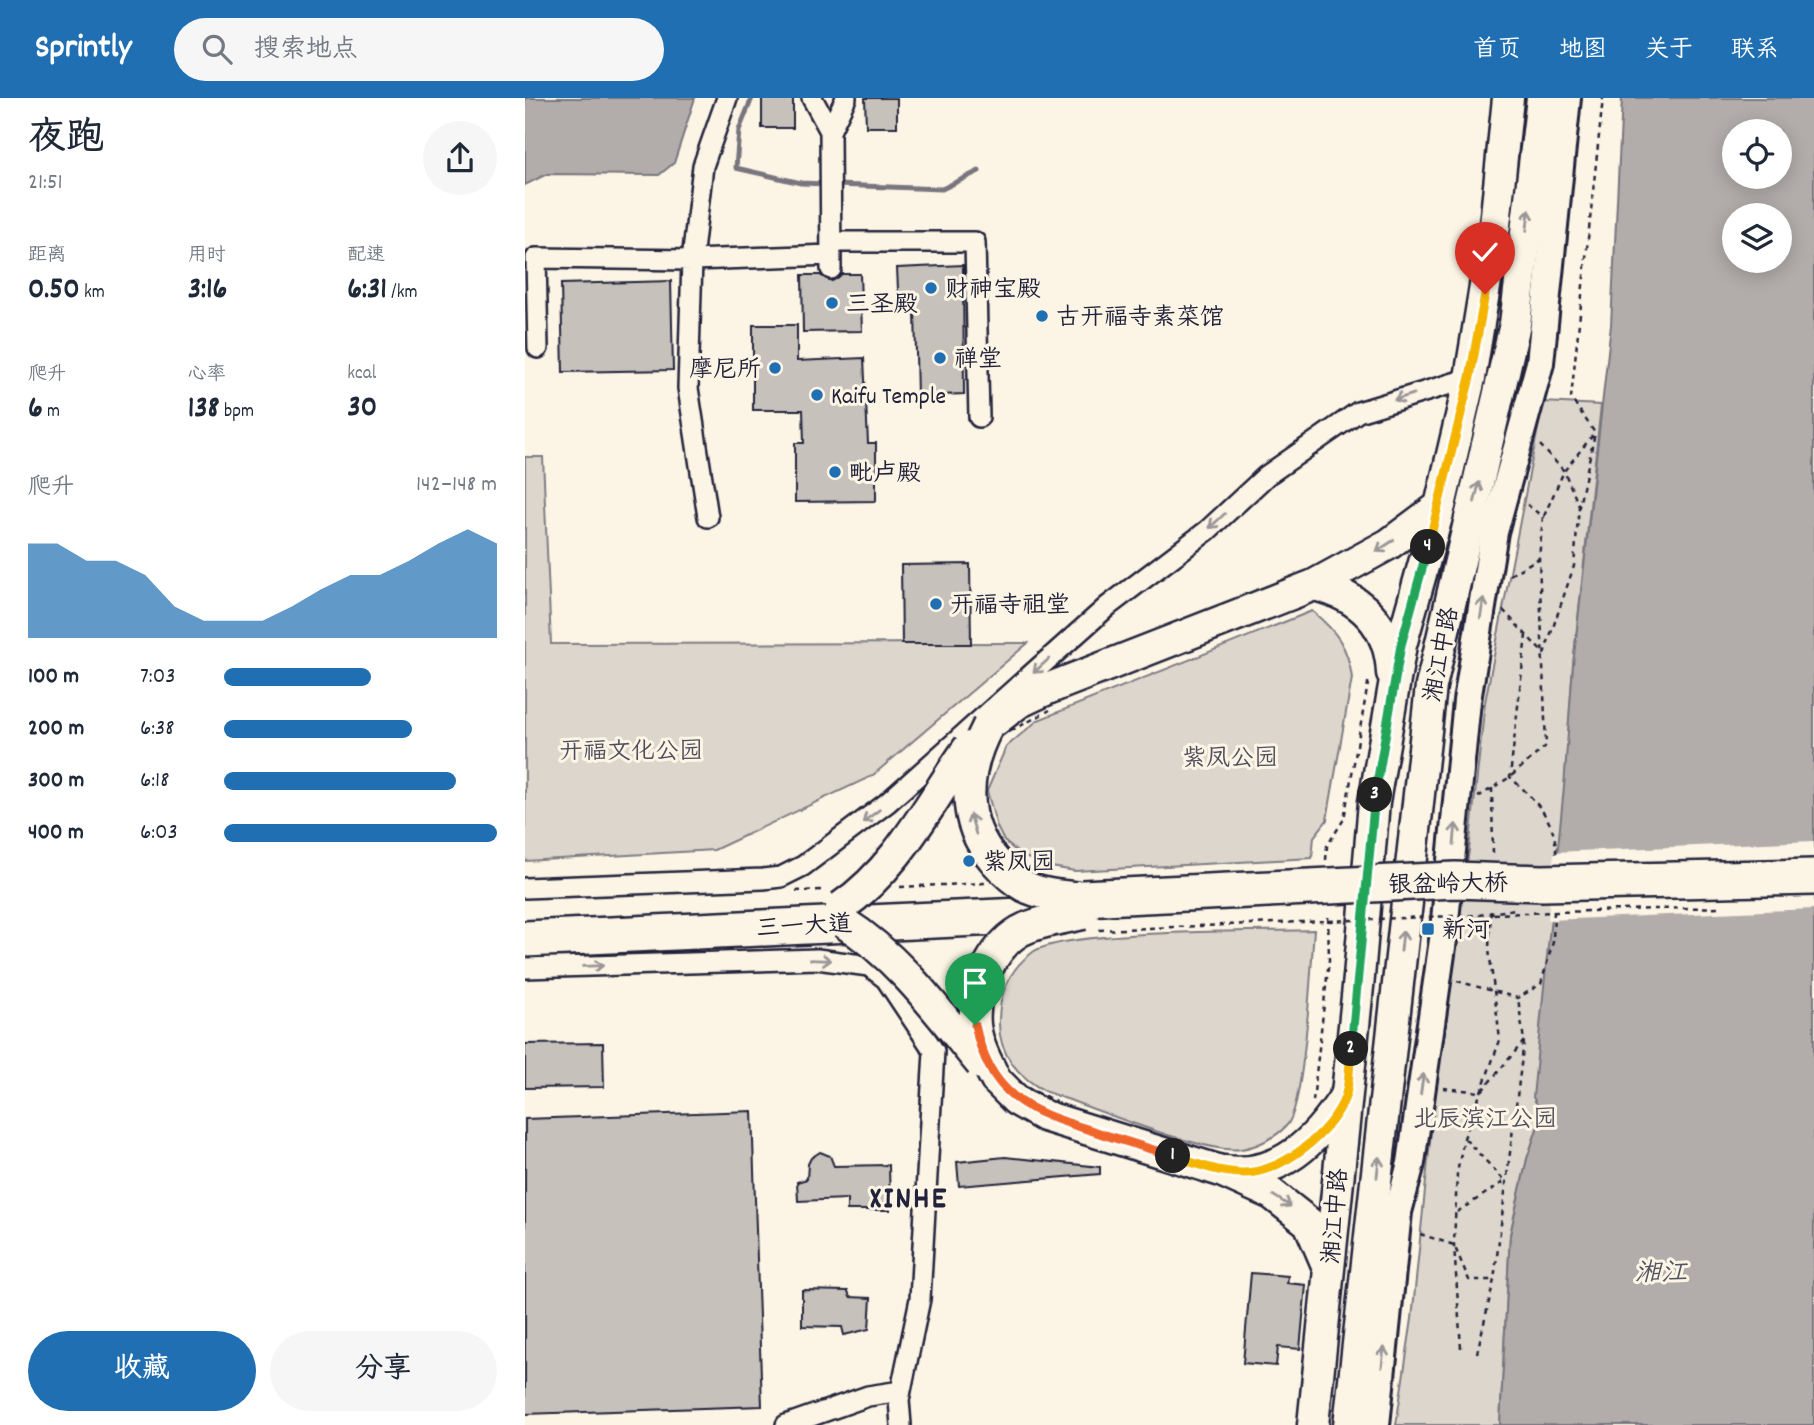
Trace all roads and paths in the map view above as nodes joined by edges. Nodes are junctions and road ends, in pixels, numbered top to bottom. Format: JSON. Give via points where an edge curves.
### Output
{"nodes":[{"id":1,"x":727,"y":98,"type":"edge"},
{"id":2,"x":812,"y":98,"type":"edge"},
{"id":3,"x":846,"y":98,"type":"edge"},
{"id":4,"x":1508,"y":98,"type":"edge"},
{"id":5,"x":1542,"y":98,"type":"edge"},
{"id":6,"x":1567,"y":98,"type":"edge"},
{"id":7,"x":1603,"y":98,"type":"edge"},
{"id":8,"x":830,"y":131,"type":"junction"},
{"id":9,"x":831,"y":255,"type":"junction"},
{"id":10,"x":692,"y":260,"type":"junction"},
{"id":11,"x":538,"y":348,"type":"dead end"},
{"id":12,"x":1470,"y":377,"type":"junction"},
{"id":13,"x":979,"y":417,"type":"dead end"},
{"id":14,"x":1595,"y":433,"type":"junction"},
{"id":15,"x":1535,"y":440,"type":"dead end"},
{"id":16,"x":1564,"y":471,"type":"junction"},
{"id":17,"x":1517,"y":497,"type":"dead end"},
{"id":18,"x":1440,"y":506,"type":"junction"},
{"id":19,"x":1579,"y":506,"type":"junction"},
{"id":20,"x":708,"y":517,"type":"dead end"},
{"id":21,"x":1543,"y":517,"type":"junction"},
{"id":22,"x":1539,"y":558,"type":"junction"},
{"id":23,"x":1500,"y":580,"type":"dead end"},
{"id":24,"x":1314,"y":585,"type":"junction"},
{"id":25,"x":1498,"y":605,"type":"dead end"},
{"id":26,"x":1526,"y":635,"type":"junction"},
{"id":27,"x":1544,"y":654,"type":"junction"},
{"id":28,"x":1393,"y":686,"type":"junction"},
{"id":29,"x":1050,"y":710,"type":"dead end"},
{"id":30,"x":997,"y":731,"type":"junction"},
{"id":31,"x":1510,"y":777,"type":"junction"},
{"id":32,"x":1492,"y":788,"type":"junction"},
{"id":33,"x":1476,"y":798,"type":"dead end"},
{"id":34,"x":1493,"y":865,"type":"dead end"},
{"id":35,"x":1555,"y":865,"type":"dead end"},
{"id":36,"x":1814,"y":877,"type":"edge"},
{"id":37,"x":525,"y":888,"type":"edge"},
{"id":38,"x":1814,"y":892,"type":"edge"},
{"id":39,"x":1557,"y":903,"type":"junction"},
{"id":40,"x":1491,"y":907,"type":"dead end"},
{"id":41,"x":1532,"y":907,"type":"dead end"},
{"id":42,"x":1725,"y":907,"type":"dead end"},
{"id":43,"x":1085,"y":914,"type":"junction"},
{"id":44,"x":842,"y":915,"type":"junction"},
{"id":45,"x":1479,"y":915,"type":"junction"},
{"id":46,"x":525,"y":922,"type":"edge"},
{"id":47,"x":525,"y":939,"type":"edge"},
{"id":48,"x":525,"y":968,"type":"edge"},
{"id":49,"x":1457,"y":981,"type":"dead end"},
{"id":50,"x":1494,"y":992,"type":"junction"},
{"id":51,"x":1518,"y":998,"type":"junction"},
{"id":52,"x":1524,"y":1041,"type":"junction"},
{"id":53,"x":1007,"y":1079,"type":"junction"},
{"id":54,"x":1422,"y":1087,"type":"junction"},
{"id":55,"x":1481,"y":1092,"type":"junction"},
{"id":56,"x":1345,"y":1097,"type":"junction"},
{"id":57,"x":1056,"y":1101,"type":"dead end"},
{"id":58,"x":1464,"y":1138,"type":"junction"},
{"id":59,"x":1411,"y":1163,"type":"junction"},
{"id":60,"x":1221,"y":1171,"type":"junction"},
{"id":61,"x":1505,"y":1181,"type":"junction"},
{"id":62,"x":1456,"y":1213,"type":"junction"},
{"id":63,"x":1420,"y":1234,"type":"dead end"},
{"id":64,"x":1370,"y":1235,"type":"junction"},
{"id":65,"x":1454,"y":1245,"type":"junction"},
{"id":66,"x":1329,"y":1272,"type":"junction"},
{"id":67,"x":1494,"y":1280,"type":"junction"},
{"id":68,"x":1461,"y":1348,"type":"dead end"},
{"id":69,"x":1477,"y":1353,"type":"dead end"},
{"id":70,"x":901,"y":1391,"type":"junction"},
{"id":71,"x":786,"y":1425,"type":"edge"},
{"id":72,"x":901,"y":1425,"type":"edge"},
{"id":73,"x":1313,"y":1425,"type":"edge"},
{"id":74,"x":1349,"y":1425,"type":"edge"},
{"id":75,"x":1376,"y":1425,"type":"edge"}],
"edges":[{"from":1,"to":10,"type":"street","via":[[703,166]]},
{"from":2,"to":8,"type":"street"},
{"from":3,"to":8,"type":"street"},
{"from":4,"to":12,"type":"main road","name":"湘江中路","via":[[1495,225]]},
{"from":64,"to":5,"type":"main road","name":"湘江中路","one_way":true,"via":[[1431,686],[1515,324]]},
{"from":54,"to":6,"type":"street","one_way":true,"via":[[1443,940],[1467,701],[1494,532],[1540,363]]},
{"from":7,"to":14,"type":"path","via":[[1571,398]]},
{"from":8,"to":9,"type":"street"},
{"from":9,"to":10,"type":"street"},
{"from":9,"to":13,"type":"street","via":[[975,242]]},
{"from":10,"to":11,"type":"street","via":[[536,258]]},
{"from":10,"to":20,"type":"street","via":[[688,388]]},
{"from":12,"to":18,"type":"main road","name":"湘江中路"},
{"from":12,"to":37,"type":"street","one_way":true,"via":[[1358,412],[1266,476],[1208,530],[1108,606],[887,803],[803,866],[781,877],[763,879]]},
{"from":14,"to":16,"type":"path"},
{"from":14,"to":19,"type":"path"},
{"from":15,"to":16,"type":"path"},
{"from":16,"to":19,"type":"path"},
{"from":16,"to":21,"type":"path"},
{"from":17,"to":21,"type":"path"},
{"from":18,"to":24,"type":"main road","one_way":true,"via":[[1389,544]]},
{"from":18,"to":28,"type":"main road","name":"湘江中路"},
{"from":19,"to":27,"type":"path","via":[[1574,566]]},
{"from":21,"to":22,"type":"path"},
{"from":22,"to":23,"type":"path"},
{"from":22,"to":27,"type":"path"},
{"from":24,"to":28,"type":"main road","via":[[1353,598],[1374,620],[1392,658]]},
{"from":24,"to":30,"type":"main road","via":[[1050,688],[1018,703]]},
{"from":25,"to":26,"type":"path"},
{"from":26,"to":27,"type":"path"},
{"from":26,"to":31,"type":"path"},
{"from":27,"to":31,"type":"path","via":[[1546,746]]},
{"from":28,"to":56,"type":"main road","name":"湘江中路","via":[[1374,802]]},
{"from":29,"to":30,"type":"path","bridge":true},
{"from":43,"to":30,"type":"main road","one_way":true,"bridge":true,"via":[[1023,886],[1006,873],[976,835],[968,788],[978,745]]},
{"from":30,"to":44,"type":"main road","bridge":true,"via":[[970,746],[891,862]]},
{"from":31,"to":32,"type":"path"},
{"from":31,"to":35,"type":"path","via":[[1542,806],[1556,840]]},
{"from":32,"to":33,"type":"path"},
{"from":32,"to":34,"type":"path"},
{"from":36,"to":43,"type":"highway","name":"银盆岭大桥","bridge":true,"via":[[1542,883],[1455,880]]},
{"from":38,"to":39,"type":"highway","name":"银盆岭大桥"},
{"from":39,"to":43,"type":"highway","name":"银盆岭大桥","via":[[1454,900]]},
{"from":39,"to":51,"type":"path","via":[[1553,942],[1541,984]]},
{"from":40,"to":50,"type":"path"},
{"from":41,"to":45,"type":"path","bridge":true},
{"from":42,"to":45,"type":"path","bridge":true},
{"from":43,"to":44,"type":"highway","name":"三一大道","bridge":true},
{"from":43,"to":45,"type":"path","bridge":true},
{"from":43,"to":53,"type":"main road","bridge":true,"via":[[1017,933],[990,965],[978,995],[975,1025],[979,1042]]},
{"from":44,"to":46,"type":"highway","name":"三一大道"},
{"from":44,"to":47,"type":"highway","name":"三一大道"},
{"from":44,"to":53,"type":"main road","bridge":true,"via":[[889,956]]},
{"from":48,"to":70,"type":"street","one_way":true,"via":[[817,959],[869,966],[886,979],[934,1051],[920,1298]]},
{"from":49,"to":50,"type":"path"},
{"from":50,"to":51,"type":"path"},
{"from":50,"to":55,"type":"path","via":[[1500,1040]]},
{"from":51,"to":52,"type":"path"},
{"from":52,"to":55,"type":"path"},
{"from":52,"to":61,"type":"path"},
{"from":53,"to":57,"type":"path","bridge":true},
{"from":53,"to":60,"type":"main road","via":[[1016,1100],[1044,1116]]},
{"from":54,"to":55,"type":"path"},
{"from":54,"to":59,"type":"street"},
{"from":55,"to":58,"type":"path"},
{"from":56,"to":60,"type":"main road","via":[[1297,1155],[1258,1171]]},
{"from":56,"to":66,"type":"main road","name":"湘江中路"},
{"from":58,"to":61,"type":"path"},
{"from":58,"to":62,"type":"path"},
{"from":59,"to":64,"type":"street"},
{"from":75,"to":59,"type":"street","one_way":true,"via":[[1398,1212]]},
{"from":60,"to":66,"type":"main road","one_way":true,"via":[[1272,1194],[1310,1223]]},
{"from":61,"to":62,"type":"path"},
{"from":61,"to":67,"type":"path"},
{"from":62,"to":65,"type":"path"},
{"from":63,"to":65,"type":"path"},
{"from":64,"to":74,"type":"main road","name":"湘江中路"},
{"from":65,"to":67,"type":"path","via":[[1469,1280]]},
{"from":65,"to":68,"type":"path"},
{"from":66,"to":73,"type":"main road","name":"湘江中路"},
{"from":67,"to":69,"type":"path"},
{"from":70,"to":71,"type":"street","via":[[868,1396]]},
{"from":70,"to":72,"type":"street"}]}
